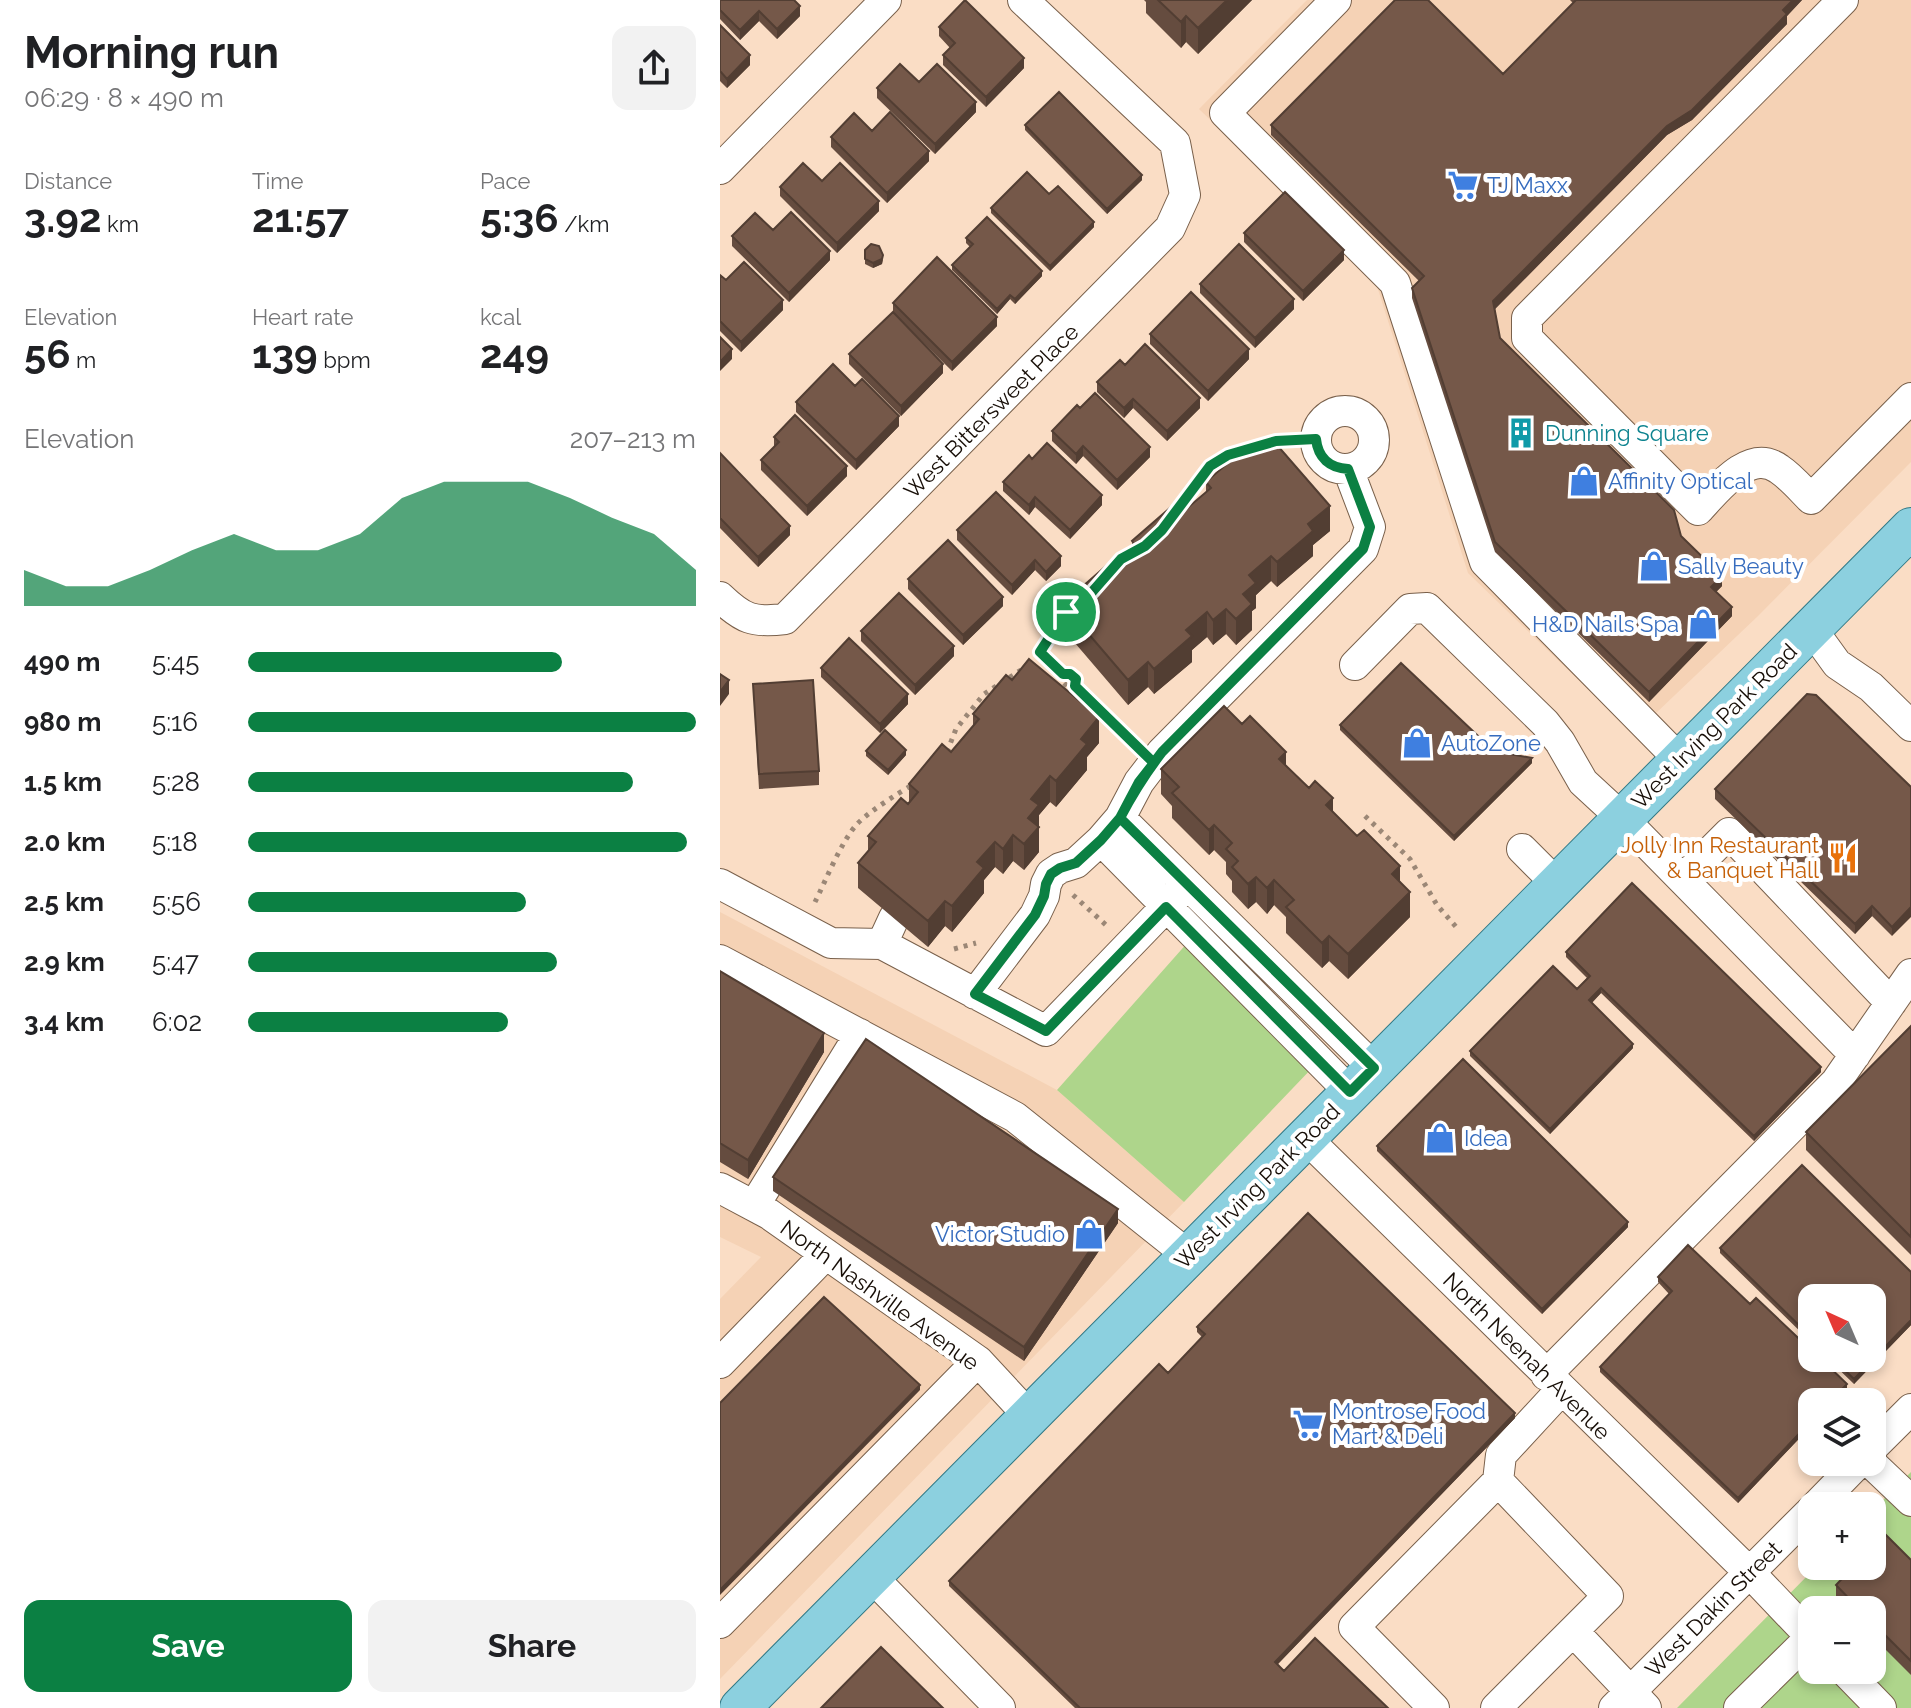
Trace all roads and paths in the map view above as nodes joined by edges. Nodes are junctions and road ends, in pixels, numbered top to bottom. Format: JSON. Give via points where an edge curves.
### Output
{"nodes":[{"id":1,"x":886,"y":0,"type":"edge"},
{"id":2,"x":1023,"y":0,"type":"edge"},
{"id":3,"x":1336,"y":0,"type":"edge"},
{"id":4,"x":1843,"y":0,"type":"edge"},
{"id":5,"x":720,"y":169,"type":"edge"},
{"id":6,"x":1911,"y":398,"type":"edge"},
{"id":7,"x":1316,"y":439,"type":"junction"},
{"id":8,"x":1341,"y":468,"type":"junction"},
{"id":9,"x":1311,"y":487,"type":"edge"},
{"id":10,"x":1170,"y":520,"type":"edge"},
{"id":11,"x":1911,"y":528,"type":"edge"},
{"id":12,"x":720,"y":597,"type":"edge"},
{"id":13,"x":1075,"y":606,"type":"edge"},
{"id":14,"x":1811,"y":628,"type":"junction"},
{"id":15,"x":1040,"y":652,"type":"junction"},
{"id":16,"x":1355,"y":665,"type":"dead end"},
{"id":17,"x":1911,"y":726,"type":"edge"},
{"id":18,"x":945,"y":755,"type":"edge"},
{"id":19,"x":1680,"y":760,"type":"junction"},
{"id":20,"x":1154,"y":763,"type":"junction"},
{"id":21,"x":925,"y":777,"type":"edge"},
{"id":22,"x":1365,"y":816,"type":"dead end"},
{"id":23,"x":1622,"y":818,"type":"junction"},
{"id":24,"x":1110,"y":829,"type":"junction"},
{"id":25,"x":1522,"y":849,"type":"dead end"},
{"id":26,"x":1683,"y":879,"type":"junction"},
{"id":27,"x":720,"y":884,"type":"edge"},
{"id":28,"x":1557,"y":884,"type":"junction"},
{"id":29,"x":1187,"y":885,"type":"junction"},
{"id":30,"x":1166,"y":907,"type":"junction"},
{"id":31,"x":803,"y":928,"type":"junction"},
{"id":32,"x":1457,"y":928,"type":"dead end"},
{"id":33,"x":986,"y":935,"type":"dead end"},
{"id":34,"x":1259,"y":956,"type":"junction"},
{"id":35,"x":720,"y":960,"type":"edge"},
{"id":36,"x":914,"y":961,"type":"junction"},
{"id":37,"x":1911,"y":974,"type":"edge"},
{"id":38,"x":1237,"y":978,"type":"junction"},
{"id":39,"x":975,"y":994,"type":"junction"},
{"id":40,"x":1891,"y":1003,"type":"junction"},
{"id":41,"x":860,"y":1034,"type":"junction"},
{"id":42,"x":1855,"y":1055,"type":"junction"},
{"id":43,"x":1362,"y":1080,"type":"junction"},
{"id":44,"x":1305,"y":1137,"type":"junction"},
{"id":45,"x":720,"y":1188,"type":"edge"},
{"id":46,"x":754,"y":1206,"type":"junction"},
{"id":47,"x":826,"y":1254,"type":"junction"},
{"id":48,"x":1188,"y":1255,"type":"junction"},
{"id":49,"x":978,"y":1361,"type":"junction"},
{"id":50,"x":720,"y":1363,"type":"edge"},
{"id":51,"x":1554,"y":1382,"type":"junction"},
{"id":52,"x":1911,"y":1409,"type":"edge"},
{"id":53,"x":1029,"y":1416,"type":"junction"},
{"id":54,"x":1886,"y":1434,"type":"edge"},
{"id":55,"x":1845,"y":1476,"type":"edge"},
{"id":56,"x":1885,"y":1476,"type":"edge"},
{"id":57,"x":1498,"y":1481,"type":"junction"},
{"id":58,"x":1830,"y":1492,"type":"edge"},
{"id":59,"x":1911,"y":1501,"type":"edge"},
{"id":60,"x":1798,"y":1524,"type":"edge"},
{"id":61,"x":1750,"y":1573,"type":"junction"},
{"id":62,"x":871,"y":1576,"type":"junction"},
{"id":63,"x":720,"y":1623,"type":"edge"},
{"id":64,"x":1798,"y":1623,"type":"edge"},
{"id":65,"x":1573,"y":1631,"type":"junction"},
{"id":66,"x":1798,"y":1651,"type":"edge"},
{"id":67,"x":1858,"y":1684,"type":"edge"},
{"id":68,"x":1630,"y":1703,"type":"edge"},
{"id":69,"x":740,"y":1708,"type":"edge"},
{"id":70,"x":1000,"y":1708,"type":"edge"},
{"id":71,"x":1434,"y":1708,"type":"edge"},
{"id":72,"x":1496,"y":1708,"type":"edge"},
{"id":73,"x":1739,"y":1708,"type":"edge"},
{"id":74,"x":1881,"y":1708,"type":"edge"}],
"edges":[{"from":1,"to":5,"type":"street"},
{"from":2,"to":12,"type":"street","name":"West Bittersweet Place","via":[[1175,143],[1185,195],[1170,228],[785,619],[762,622],[737,613]]},
{"from":3,"to":19,"type":"street","via":[[1225,113],[1395,283],[1485,562]]},
{"from":4,"to":6,"type":"street","via":[[1527,318],[1527,338],[1698,510],[1737,470],[1761,462],[1777,467],[1811,499]]},
{"from":7,"to":8,"type":"street","via":[[1321,456]]},
{"from":7,"to":8,"type":"street","via":[[1330,415],[1348,411],[1365,418],[1374,435],[1371,453],[1357,466]]},
{"from":7,"to":10,"type":"path","via":[[1276,441],[1228,455],[1210,466]]},
{"from":8,"to":9,"type":"street"},
{"from":8,"to":20,"type":"street","via":[[1370,527],[1363,549]]},
{"from":11,"to":14,"type":"main road","name":"West Irving Park Road"},
{"from":13,"to":15,"type":"path"},
{"from":14,"to":17,"type":"street","via":[[1837,664],[1871,687]]},
{"from":14,"to":19,"type":"main road","name":"West Irving Park Road"},
{"from":15,"to":18,"type":"path","via":[[984,694],[956,729]]},
{"from":15,"to":20,"type":"path","via":[[1063,674],[1068,687],[1075,686]]},
{"from":16,"to":23,"type":"street","via":[[1410,609],[1427,608],[1545,723],[1583,782]]},
{"from":19,"to":23,"type":"main road","name":"West Irving Park Road"},
{"from":20,"to":24,"type":"street"},
{"from":21,"to":31,"type":"path","via":[[857,824]]},
{"from":22,"to":32,"type":"path","via":[[1410,859]]},
{"from":23,"to":26,"type":"street"},
{"from":23,"to":28,"type":"main road","name":"West Irving Park Road"},
{"from":24,"to":29,"type":"street"},
{"from":24,"to":30,"type":"street"},
{"from":24,"to":39,"type":"street","via":[[1076,863],[1051,874],[1035,915]]},
{"from":25,"to":28,"type":"street"},
{"from":26,"to":40,"type":"street","via":[[1729,833]]},
{"from":26,"to":42,"type":"street"},
{"from":27,"to":31,"type":"street"},
{"from":28,"to":43,"type":"main road","name":"West Irving Park Road"},
{"from":29,"to":30,"type":"street"},
{"from":29,"to":34,"type":"street"},
{"from":30,"to":38,"type":"street"},
{"from":30,"to":39,"type":"street","via":[[1046,1031]]},
{"from":31,"to":36,"type":"street","via":[[831,943],[888,931]]},
{"from":33,"to":36,"type":"path","via":[[974,944]]},
{"from":34,"to":38,"type":"street"},
{"from":34,"to":43,"type":"street"},
{"from":35,"to":41,"type":"street"},
{"from":36,"to":39,"type":"street"},
{"from":37,"to":40,"type":"street"},
{"from":38,"to":43,"type":"street"},
{"from":40,"to":42,"type":"street"},
{"from":41,"to":46,"type":"street"},
{"from":41,"to":48,"type":"street","via":[[1015,1117]]},
{"from":42,"to":51,"type":"street","via":[[1836,1082]]},
{"from":43,"to":44,"type":"main road","name":"West Irving Park Road"},
{"from":44,"to":48,"type":"main road","name":"West Irving Park Road"},
{"from":44,"to":51,"type":"street","name":"North Neenah Avenue"},
{"from":45,"to":46,"type":"street","name":"North Nashville Avenue"},
{"from":46,"to":47,"type":"street","name":"North Nashville Avenue"},
{"from":47,"to":49,"type":"street","name":"North Nashville Avenue"},
{"from":47,"to":50,"type":"street"},
{"from":48,"to":53,"type":"main road","name":"West Irving Park Road"},
{"from":49,"to":53,"type":"street","name":"North Nashville Avenue"},
{"from":49,"to":63,"type":"street"},
{"from":51,"to":57,"type":"street","via":[[1501,1455]]},
{"from":51,"to":61,"type":"street","name":"North Neenah Avenue"},
{"from":52,"to":54,"type":"street"},
{"from":53,"to":62,"type":"main road","name":"West Irving Park Road"},
{"from":55,"to":58,"type":"street","name":"West Dakin Street"},
{"from":56,"to":59,"type":"street"},
{"from":57,"to":65,"type":"street","via":[[1608,1596]]},
{"from":57,"to":71,"type":"street","via":[[1354,1627]]},
{"from":60,"to":61,"type":"street","name":"West Dakin Street"},
{"from":61,"to":64,"type":"street","name":"North Neenah Avenue"},
{"from":61,"to":68,"type":"street","name":"West Dakin Street"},
{"from":62,"to":69,"type":"main road","name":"West Irving Park Road"},
{"from":62,"to":70,"type":"street"},
{"from":65,"to":68,"type":"street"},
{"from":65,"to":72,"type":"street"},
{"from":66,"to":73,"type":"street"},
{"from":67,"to":74,"type":"street"}]}
